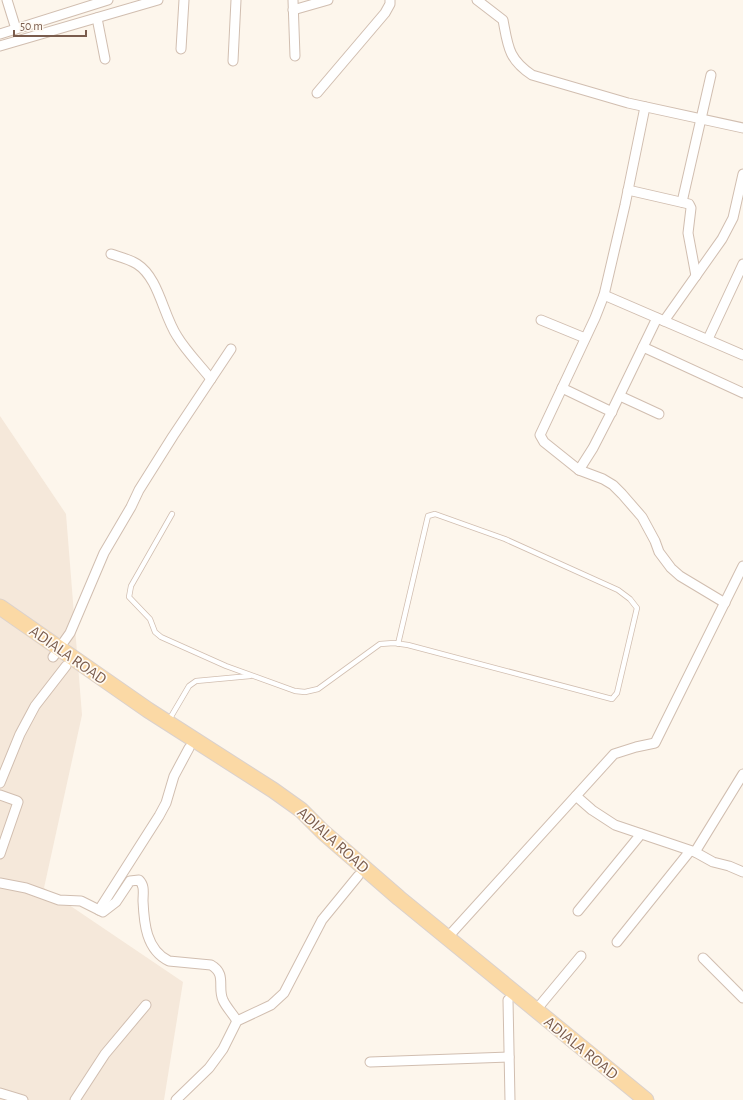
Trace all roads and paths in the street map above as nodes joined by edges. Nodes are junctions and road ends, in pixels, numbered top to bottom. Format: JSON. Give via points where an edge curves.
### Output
{"nodes":[{"id":1,"x":7,"y":0,"type":"edge"},
{"id":2,"x":108,"y":0,"type":"edge"},
{"id":3,"x":158,"y":0,"type":"edge"},
{"id":4,"x":184,"y":0,"type":"edge"},
{"id":5,"x":236,"y":0,"type":"edge"},
{"id":6,"x":293,"y":0,"type":"edge"},
{"id":7,"x":328,"y":0,"type":"edge"},
{"id":8,"x":390,"y":0,"type":"edge"},
{"id":9,"x":477,"y":0,"type":"edge"},
{"id":10,"x":82,"y":4,"type":"edge"},
{"id":11,"x":293,"y":10,"type":"junction"},
{"id":12,"x":97,"y":18,"type":"junction"},
{"id":13,"x":16,"y":29,"type":"junction"},
{"id":14,"x":0,"y":34,"type":"edge"},
{"id":15,"x":0,"y":46,"type":"edge"},
{"id":16,"x":181,"y":49,"type":"dead end"},
{"id":17,"x":295,"y":56,"type":"dead end"},
{"id":18,"x":105,"y":59,"type":"dead end"},
{"id":19,"x":233,"y":61,"type":"dead end"},
{"id":20,"x":711,"y":75,"type":"dead end"},
{"id":21,"x":318,"y":93,"type":"dead end"},
{"id":22,"x":645,"y":107,"type":"junction"},
{"id":23,"x":701,"y":119,"type":"junction"},
{"id":24,"x":743,"y":128,"type":"edge"},
{"id":25,"x":743,"y":174,"type":"edge"},
{"id":26,"x":628,"y":190,"type":"junction"},
{"id":27,"x":682,"y":202,"type":"junction"},
{"id":28,"x":112,"y":254,"type":"dead end"},
{"id":29,"x":743,"y":264,"type":"edge"},
{"id":30,"x":696,"y":276,"type":"junction"},
{"id":31,"x":604,"y":296,"type":"junction"},
{"id":32,"x":661,"y":319,"type":"junction"},
{"id":33,"x":541,"y":320,"type":"dead end"},
{"id":34,"x":585,"y":338,"type":"junction"},
{"id":35,"x":708,"y":339,"type":"junction"},
{"id":36,"x":643,"y":347,"type":"junction"},
{"id":37,"x":231,"y":349,"type":"dead end"},
{"id":38,"x":743,"y":355,"type":"edge"},
{"id":39,"x":211,"y":379,"type":"junction"},
{"id":40,"x":562,"y":388,"type":"junction"},
{"id":41,"x":743,"y":393,"type":"edge"},
{"id":42,"x":620,"y":396,"type":"junction"},
{"id":43,"x":612,"y":412,"type":"junction"},
{"id":44,"x":659,"y":414,"type":"dead end"},
{"id":45,"x":579,"y":470,"type":"junction"},
{"id":46,"x":172,"y":514,"type":"dead end"},
{"id":47,"x":743,"y":566,"type":"edge"},
{"id":48,"x":725,"y":603,"type":"junction"},
{"id":49,"x":0,"y":607,"type":"edge"},
{"id":50,"x":0,"y":620,"type":"edge"},
{"id":51,"x":398,"y":644,"type":"junction"},
{"id":52,"x":56,"y":653,"type":"junction"},
{"id":53,"x":66,"y":666,"type":"junction"},
{"id":54,"x":252,"y":676,"type":"junction"},
{"id":55,"x":168,"y":723,"type":"junction"},
{"id":56,"x":189,"y":748,"type":"junction"},
{"id":57,"x":743,"y":774,"type":"edge"},
{"id":58,"x":0,"y":783,"type":"edge"},
{"id":59,"x":0,"y":795,"type":"edge"},
{"id":60,"x":576,"y":796,"type":"junction"},
{"id":61,"x":641,"y":834,"type":"junction"},
{"id":62,"x":692,"y":852,"type":"junction"},
{"id":63,"x":0,"y":854,"type":"edge"},
{"id":64,"x":743,"y":872,"type":"edge"},
{"id":65,"x":358,"y":876,"type":"junction"},
{"id":66,"x":0,"y":883,"type":"edge"},
{"id":67,"x":99,"y":910,"type":"junction"},
{"id":68,"x":578,"y":911,"type":"dead end"},
{"id":69,"x":447,"y":938,"type":"junction"},
{"id":70,"x":617,"y":942,"type":"dead end"},
{"id":71,"x":581,"y":956,"type":"dead end"},
{"id":72,"x":703,"y":958,"type":"dead end"},
{"id":73,"x":743,"y":998,"type":"edge"},
{"id":74,"x":508,"y":1000,"type":"junction"},
{"id":75,"x":146,"y":1005,"type":"dead end"},
{"id":76,"x":536,"y":1010,"type":"junction"},
{"id":77,"x":237,"y":1021,"type":"junction"},
{"id":78,"x":509,"y":1057,"type":"junction"},
{"id":79,"x":370,"y":1062,"type":"dead end"},
{"id":80,"x":0,"y":1092,"type":"edge"},
{"id":81,"x":16,"y":1099,"type":"edge"},
{"id":82,"x":75,"y":1100,"type":"edge"},
{"id":83,"x":176,"y":1100,"type":"edge"},
{"id":84,"x":510,"y":1100,"type":"edge"},
{"id":85,"x":637,"y":1100,"type":"edge"},
{"id":86,"x":646,"y":1100,"type":"edge"}],
"edges":[{"from":1,"to":13,"type":"street"},
{"from":2,"to":10,"type":"street"},
{"from":3,"to":12,"type":"street"},
{"from":4,"to":16,"type":"street"},
{"from":5,"to":19,"type":"street"},
{"from":6,"to":11,"type":"street"},
{"from":7,"to":11,"type":"street"},
{"from":8,"to":21,"type":"street","via":[[378,23]]},
{"from":9,"to":22,"type":"street","via":[[503,20],[508,47],[520,68],[532,75]]},
{"from":10,"to":13,"type":"street"},
{"from":11,"to":17,"type":"street"},
{"from":12,"to":15,"type":"street"},
{"from":12,"to":18,"type":"street"},
{"from":13,"to":14,"type":"street"},
{"from":20,"to":23,"type":"street"},
{"from":22,"to":23,"type":"street"},
{"from":22,"to":26,"type":"street"},
{"from":23,"to":24,"type":"street"},
{"from":23,"to":27,"type":"street"},
{"from":25,"to":30,"type":"street","via":[[729,227]]},
{"from":26,"to":27,"type":"street"},
{"from":26,"to":31,"type":"street"},
{"from":27,"to":30,"type":"street","via":[[689,204],[691,208],[688,233]]},
{"from":28,"to":39,"type":"street","via":[[138,264],[146,273],[156,288],[177,336]]},
{"from":29,"to":35,"type":"street"},
{"from":30,"to":32,"type":"street"},
{"from":31,"to":32,"type":"street"},
{"from":31,"to":34,"type":"street"},
{"from":32,"to":35,"type":"street"},
{"from":32,"to":36,"type":"street"},
{"from":33,"to":34,"type":"street"},
{"from":34,"to":40,"type":"street"},
{"from":35,"to":38,"type":"street"},
{"from":36,"to":41,"type":"street"},
{"from":36,"to":42,"type":"street"},
{"from":37,"to":39,"type":"street"},
{"from":39,"to":52,"type":"street","via":[[139,490],[104,553],[70,633]]},
{"from":40,"to":43,"type":"street"},
{"from":40,"to":45,"type":"street","via":[[540,435],[544,442]]},
{"from":42,"to":43,"type":"street"},
{"from":42,"to":44,"type":"street"},
{"from":43,"to":45,"type":"street"},
{"from":45,"to":48,"type":"street","via":[[613,485],[642,517],[659,552],[671,568]]},
{"from":46,"to":54,"type":"lane","via":[[131,586],[129,597],[150,619],[155,632],[161,637]]},
{"from":47,"to":48,"type":"street"},
{"from":48,"to":60,"type":"street","via":[[655,743],[614,754]]},
{"from":49,"to":52,"type":"main road","name":"ADIALA ROAD"},
{"from":50,"to":52,"type":"main road","name":"ADIALA ROAD"},
{"from":51,"to":51,"type":"lane","via":[[428,516],[434,514],[505,539],[618,590],[637,608],[617,693],[612,699]]},
{"from":51,"to":54,"type":"lane","via":[[380,644],[318,689],[305,692]]},
{"from":52,"to":53,"type":"main road","name":"ADIALA ROAD"},
{"from":52,"to":55,"type":"main road","name":"ADIALA ROAD"},
{"from":53,"to":56,"type":"main road","name":"ADIALA ROAD"},
{"from":53,"to":58,"type":"street","via":[[35,706],[20,734]]},
{"from":54,"to":55,"type":"lane","via":[[196,681],[189,686]]},
{"from":55,"to":69,"type":"main road","name":"ADIALA ROAD","via":[[301,810],[323,832]]},
{"from":56,"to":65,"type":"main road","name":"ADIALA ROAD","via":[[295,818]]},
{"from":56,"to":67,"type":"street","via":[[174,776],[159,816]]},
{"from":57,"to":62,"type":"street"},
{"from":59,"to":63,"type":"street","via":[[18,802]]},
{"from":60,"to":61,"type":"street","via":[[615,825]]},
{"from":60,"to":69,"type":"street"},
{"from":61,"to":62,"type":"street"},
{"from":61,"to":68,"type":"street"},
{"from":62,"to":64,"type":"street"},
{"from":62,"to":70,"type":"street"},
{"from":65,"to":74,"type":"main road","name":"ADIALA ROAD"},
{"from":65,"to":77,"type":"street","via":[[322,920],[284,993],[271,1005]]},
{"from":66,"to":67,"type":"street","via":[[26,888],[59,900],[81,900]]},
{"from":67,"to":77,"type":"street","via":[[103,912],[116,902],[130,881],[139,880],[144,889],[143,902],[150,942],[158,953],[169,961],[215,967],[221,977],[222,998]]},
{"from":69,"to":76,"type":"main road","name":"ADIALA ROAD"},
{"from":71,"to":76,"type":"street"},
{"from":72,"to":73,"type":"street"},
{"from":74,"to":78,"type":"street"},
{"from":74,"to":85,"type":"main road","name":"ADIALA ROAD"},
{"from":75,"to":82,"type":"street","via":[[105,1054]]},
{"from":76,"to":86,"type":"main road","name":"ADIALA ROAD"},
{"from":77,"to":83,"type":"street","via":[[223,1049],[209,1068]]},
{"from":78,"to":79,"type":"street"},
{"from":78,"to":84,"type":"street"},
{"from":80,"to":81,"type":"street"}]}
